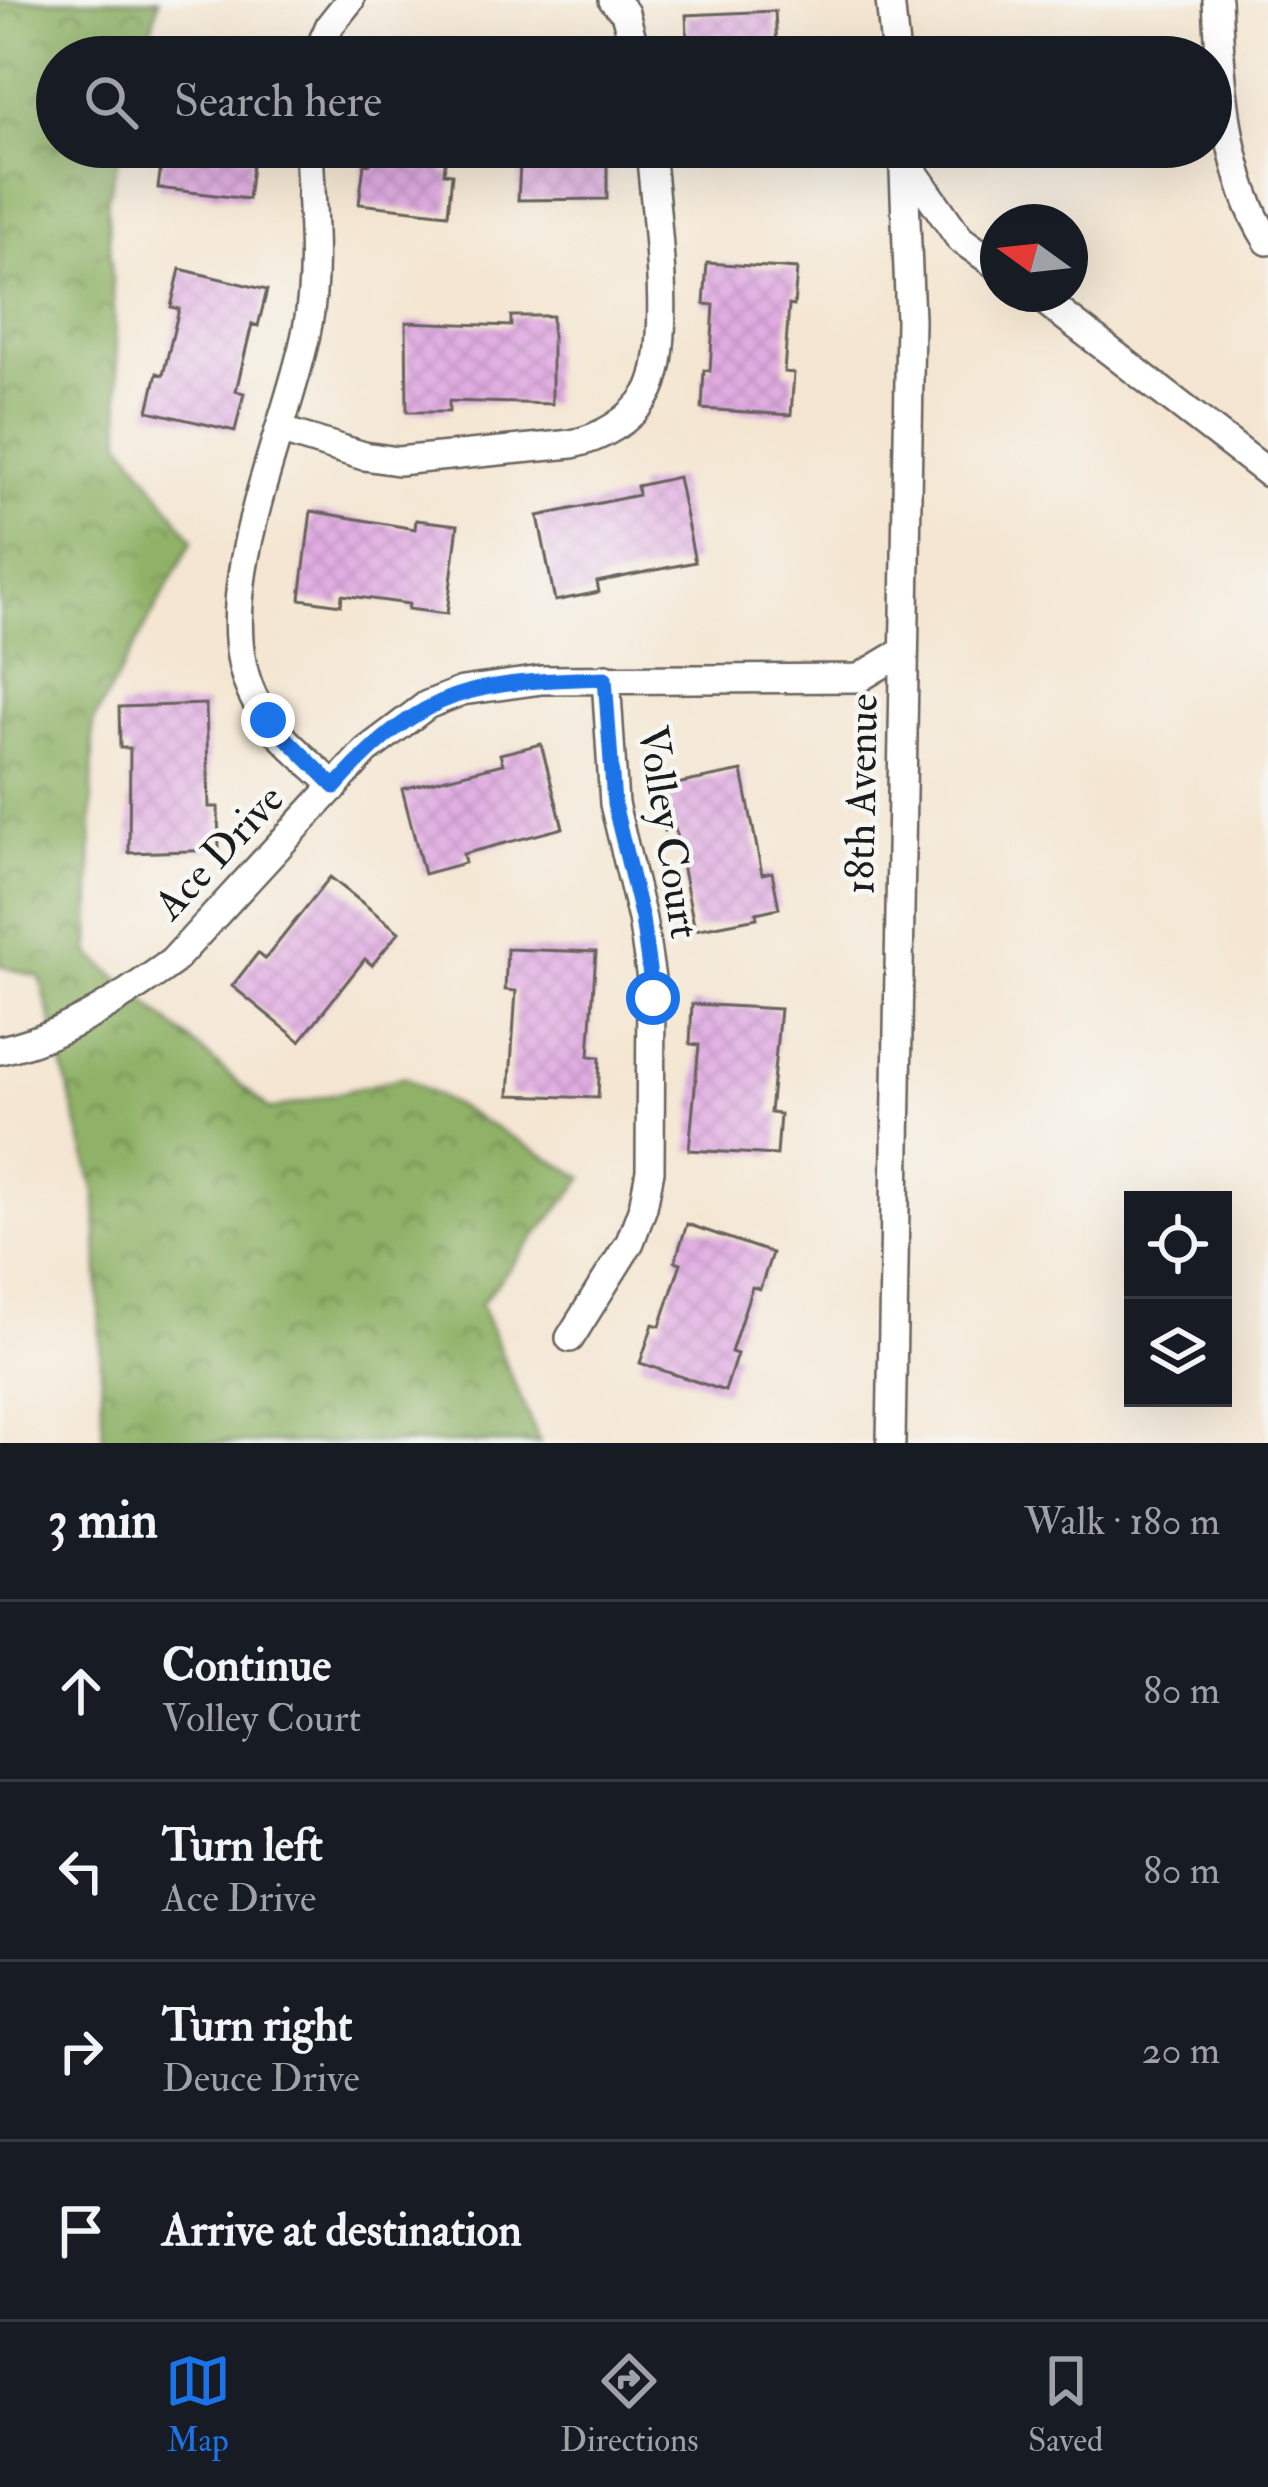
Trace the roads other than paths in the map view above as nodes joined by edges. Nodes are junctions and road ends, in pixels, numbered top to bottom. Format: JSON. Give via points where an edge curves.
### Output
{"nodes":[{"id":1,"x":350,"y":0,"type":"edge"},
{"id":2,"x":613,"y":0,"type":"edge"},
{"id":3,"x":890,"y":0,"type":"edge"},
{"id":4,"x":1217,"y":0,"type":"edge"},
{"id":5,"x":325,"y":36,"type":"edge"},
{"id":6,"x":631,"y":36,"type":"edge"},
{"id":7,"x":894,"y":36,"type":"edge"},
{"id":8,"x":1219,"y":36,"type":"edge"},
{"id":9,"x":1232,"y":123,"type":"edge"},
{"id":10,"x":309,"y":168,"type":"edge"},
{"id":11,"x":651,"y":168,"type":"edge"},
{"id":12,"x":904,"y":168,"type":"edge"},
{"id":13,"x":914,"y":168,"type":"edge"},
{"id":14,"x":1260,"y":197,"type":"edge"},
{"id":15,"x":1268,"y":242,"type":"edge"},
{"id":16,"x":980,"y":253,"type":"edge"},
{"id":17,"x":1059,"y":312,"type":"edge"},
{"id":18,"x":279,"y":430,"type":"junction"},
{"id":19,"x":1268,"y":473,"type":"edge"},
{"id":20,"x":904,"y":651,"type":"junction"},
{"id":21,"x":605,"y":678,"type":"junction"},
{"id":22,"x":335,"y":787,"type":"junction"},
{"id":23,"x":0,"y":1050,"type":"edge"},
{"id":24,"x":570,"y":1338,"type":"dead end"},
{"id":25,"x":891,"y":1443,"type":"edge"}],
"edges":[{"from":1,"to":5,"type":"street"},
{"from":2,"to":6,"type":"street"},
{"from":3,"to":7,"type":"street"},
{"from":4,"to":8,"type":"street"},
{"from":9,"to":14,"type":"street"},
{"from":10,"to":18,"type":"street","via":[[308,325]]},
{"from":11,"to":18,"type":"street","via":[[662,319],[655,375],[621,422],[572,444],[398,461]]},
{"from":12,"to":20,"type":"street","name":"18th Avenue","via":[[910,278]]},
{"from":13,"to":16,"type":"street","via":[[960,238]]},
{"from":14,"to":15,"type":"street"},
{"from":17,"to":19,"type":"street"},
{"from":18,"to":22,"type":"street","via":[[238,600],[237,644],[268,720]]},
{"from":20,"to":21,"type":"street","name":"Ace Drive","via":[[859,678]]},
{"from":20,"to":25,"type":"street","name":"18th Avenue"},
{"from":21,"to":22,"type":"street","name":"Ace Drive","via":[[462,691],[406,717]]},
{"from":21,"to":24,"type":"street","name":"Volley Court","via":[[614,804],[651,979],[650,1171],[624,1255]]},
{"from":22,"to":23,"type":"street","name":"Ace Drive","via":[[172,962],[45,1036]]}]}
